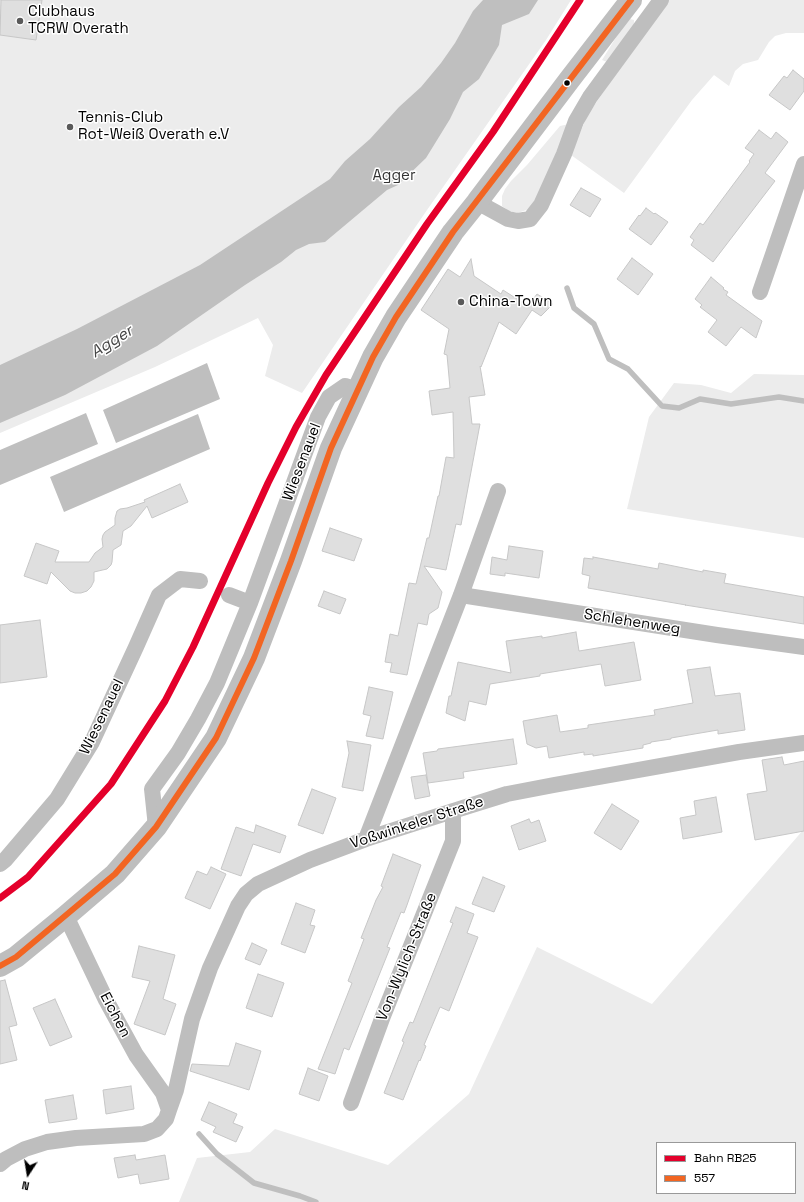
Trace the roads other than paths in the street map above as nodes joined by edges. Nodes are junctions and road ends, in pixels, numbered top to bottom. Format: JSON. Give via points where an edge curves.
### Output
{"nodes":[{"id":1,"x":631,"y":0,"type":"edge"},
{"id":2,"x":661,"y":0,"type":"edge"},
{"id":3,"x":804,"y":164,"type":"edge"},
{"id":4,"x":477,"y":202,"type":"junction"},
{"id":5,"x":760,"y":292,"type":"dead end"},
{"id":6,"x":358,"y":390,"type":"junction"},
{"id":7,"x":498,"y":491,"type":"dead end"},
{"id":8,"x":200,"y":582,"type":"dead end"},
{"id":9,"x":229,"y":595,"type":"dead end"},
{"id":10,"x":461,"y":595,"type":"junction"},
{"id":11,"x":250,"y":603,"type":"junction"},
{"id":12,"x":804,"y":647,"type":"edge"},
{"id":13,"x":804,"y":744,"type":"edge"},
{"id":14,"x":453,"y":811,"type":"junction"},
{"id":15,"x":156,"y":827,"type":"junction"},
{"id":16,"x":366,"y":839,"type":"junction"},
{"id":17,"x":0,"y":864,"type":"edge"},
{"id":18,"x":66,"y":916,"type":"junction"},
{"id":19,"x":0,"y":966,"type":"edge"},
{"id":20,"x":351,"y":1103,"type":"dead end"},
{"id":21,"x":170,"y":1110,"type":"junction"},
{"id":22,"x":0,"y":1164,"type":"edge"}],
"edges":[{"from":1,"to":4,"type":"main road"},
{"from":2,"to":4,"type":"street","via":[[590,97],[576,121],[542,205],[530,219],[508,220]]},
{"from":3,"to":5,"type":"street"},
{"from":4,"to":6,"type":"main road","via":[[453,232],[396,317]]},
{"from":6,"to":11,"type":"street","name":"Wiesenauel","via":[[344,386],[330,397],[318,417]]},
{"from":6,"to":15,"type":"main road","via":[[331,448],[254,658],[216,738]]},
{"from":7,"to":10,"type":"street"},
{"from":8,"to":17,"type":"street","name":"Wiesenauel","via":[[180,579],[159,594],[92,742],[56,799]]},
{"from":9,"to":11,"type":"street"},
{"from":10,"to":12,"type":"street","name":"Schlehenweg"},
{"from":10,"to":16,"type":"street"},
{"from":11,"to":15,"type":"street","name":"Wiesenauel","via":[[217,683],[178,752],[152,789]]},
{"from":13,"to":14,"type":"street","name":"Voßwinkeler Straße","via":[[739,752],[554,785],[507,794]]},
{"from":14,"to":16,"type":"street","name":"Voßwinkeler Straße"},
{"from":14,"to":20,"type":"street","name":"Von-Wylich-Straße","via":[[453,841]]},
{"from":15,"to":18,"type":"main road","via":[[115,874]]},
{"from":16,"to":21,"type":"street","name":"Voßwinkeler Straße","via":[[297,866],[258,884],[246,894],[238,906],[208,975],[192,1019]]},
{"from":18,"to":19,"type":"main road","via":[[16,957]]},
{"from":18,"to":21,"type":"street","name":"Eichen","via":[[109,1006],[136,1055],[163,1093]]},
{"from":21,"to":22,"type":"street","via":[[157,1129],[144,1134],[48,1142],[25,1149]]}]}
